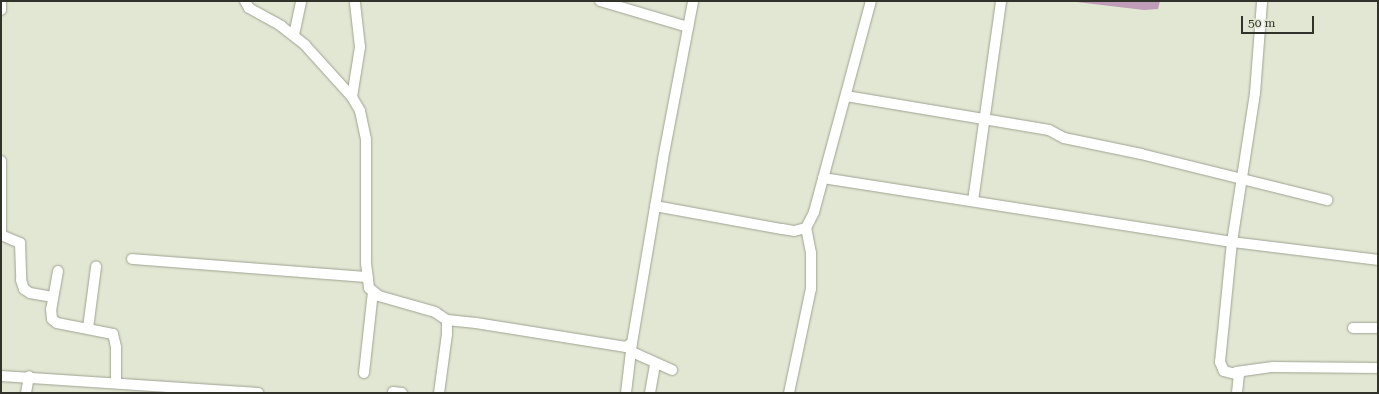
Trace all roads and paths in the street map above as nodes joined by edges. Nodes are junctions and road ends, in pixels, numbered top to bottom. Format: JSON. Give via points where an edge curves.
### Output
{"nodes":[{"id":1,"x":1,"y":1,"type":"edge"},
{"id":2,"x":245,"y":1,"type":"edge"},
{"id":3,"x":302,"y":1,"type":"edge"},
{"id":4,"x":600,"y":1,"type":"edge"},
{"id":5,"x":693,"y":1,"type":"edge"},
{"id":6,"x":871,"y":1,"type":"edge"},
{"id":7,"x":1001,"y":1,"type":"edge"},
{"id":8,"x":1262,"y":1,"type":"edge"},
{"id":9,"x":355,"y":3,"type":"dead end"},
{"id":10,"x":1,"y":10,"type":"edge"},
{"id":11,"x":688,"y":27,"type":"junction"},
{"id":12,"x":294,"y":35,"type":"junction"},
{"id":13,"x":846,"y":96,"type":"junction"},
{"id":14,"x":352,"y":97,"type":"junction"},
{"id":15,"x":984,"y":120,"type":"junction"},
{"id":16,"x":1,"y":161,"type":"edge"},
{"id":17,"x":824,"y":178,"type":"junction"},
{"id":18,"x":1242,"y":179,"type":"junction"},
{"id":19,"x":1327,"y":200,"type":"dead end"},
{"id":20,"x":972,"y":201,"type":"junction"},
{"id":21,"x":655,"y":206,"type":"junction"},
{"id":22,"x":806,"y":228,"type":"junction"},
{"id":23,"x":1,"y":234,"type":"edge"},
{"id":24,"x":1232,"y":242,"type":"junction"},
{"id":25,"x":132,"y":259,"type":"dead end"},
{"id":26,"x":1378,"y":260,"type":"edge"},
{"id":27,"x":96,"y":267,"type":"dead end"},
{"id":28,"x":58,"y":271,"type":"dead end"},
{"id":29,"x":367,"y":277,"type":"junction"},
{"id":30,"x":373,"y":292,"type":"junction"},
{"id":31,"x":53,"y":297,"type":"junction"},
{"id":32,"x":447,"y":320,"type":"junction"},
{"id":33,"x":88,"y":328,"type":"junction"},
{"id":34,"x":1353,"y":328,"type":"dead end"},
{"id":35,"x":1378,"y":328,"type":"edge"},
{"id":36,"x":632,"y":348,"type":"junction"},
{"id":37,"x":654,"y":366,"type":"dead end"},
{"id":38,"x":1378,"y":368,"type":"edge"},
{"id":39,"x":672,"y":370,"type":"dead end"},
{"id":40,"x":1236,"y":372,"type":"junction"},
{"id":41,"x":364,"y":373,"type":"dead end"},
{"id":42,"x":1,"y":376,"type":"edge"},
{"id":43,"x":29,"y":376,"type":"junction"},
{"id":44,"x":116,"y":383,"type":"junction"},
{"id":45,"x":26,"y":393,"type":"edge"},
{"id":46,"x":258,"y":393,"type":"edge"},
{"id":47,"x":439,"y":393,"type":"edge"},
{"id":48,"x":626,"y":393,"type":"edge"},
{"id":49,"x":650,"y":393,"type":"edge"},
{"id":50,"x":789,"y":393,"type":"edge"},
{"id":51,"x":1237,"y":393,"type":"edge"}],
"edges":[{"from":1,"to":10,"type":"street"},
{"from":2,"to":12,"type":"street","via":[[249,8]]},
{"from":3,"to":12,"type":"street"},
{"from":4,"to":11,"type":"street"},
{"from":5,"to":11,"type":"street"},
{"from":6,"to":13,"type":"street"},
{"from":7,"to":15,"type":"street"},
{"from":8,"to":18,"type":"street","via":[[1255,93]]},
{"from":9,"to":14,"type":"street","via":[[360,47]]},
{"from":11,"to":21,"type":"street"},
{"from":12,"to":14,"type":"street"},
{"from":13,"to":15,"type":"street"},
{"from":13,"to":17,"type":"street"},
{"from":14,"to":29,"type":"street","via":[[360,111],[366,139]]},
{"from":15,"to":18,"type":"street","via":[[1049,130],[1064,138]]},
{"from":15,"to":20,"type":"street"},
{"from":16,"to":23,"type":"street"},
{"from":17,"to":20,"type":"street"},
{"from":17,"to":22,"type":"street","via":[[814,212]]},
{"from":18,"to":19,"type":"street"},
{"from":18,"to":24,"type":"street"},
{"from":20,"to":24,"type":"street"},
{"from":21,"to":22,"type":"street","via":[[788,230]]},
{"from":21,"to":36,"type":"street"},
{"from":22,"to":50,"type":"street","via":[[811,253],[811,289]]},
{"from":23,"to":31,"type":"street","via":[[20,243],[21,280],[24,289],[34,294]]},
{"from":24,"to":26,"type":"street"},
{"from":24,"to":40,"type":"street","via":[[1220,362],[1224,371]]},
{"from":25,"to":29,"type":"street"},
{"from":27,"to":33,"type":"street"},
{"from":28,"to":31,"type":"street"},
{"from":29,"to":30,"type":"street"},
{"from":30,"to":32,"type":"street","via":[[435,312]]},
{"from":30,"to":41,"type":"street"},
{"from":31,"to":33,"type":"street","via":[[51,314],[54,322]]},
{"from":32,"to":36,"type":"street"},
{"from":32,"to":47,"type":"street"},
{"from":33,"to":44,"type":"street","via":[[110,332],[114,337]]},
{"from":34,"to":35,"type":"street"},
{"from":36,"to":39,"type":"street"},
{"from":36,"to":48,"type":"street"},
{"from":37,"to":49,"type":"street"},
{"from":38,"to":40,"type":"street","via":[[1273,367]]},
{"from":40,"to":51,"type":"street","via":[[1239,375]]},
{"from":42,"to":43,"type":"street"},
{"from":43,"to":44,"type":"street"},
{"from":43,"to":45,"type":"street"},
{"from":44,"to":46,"type":"street"}]}
